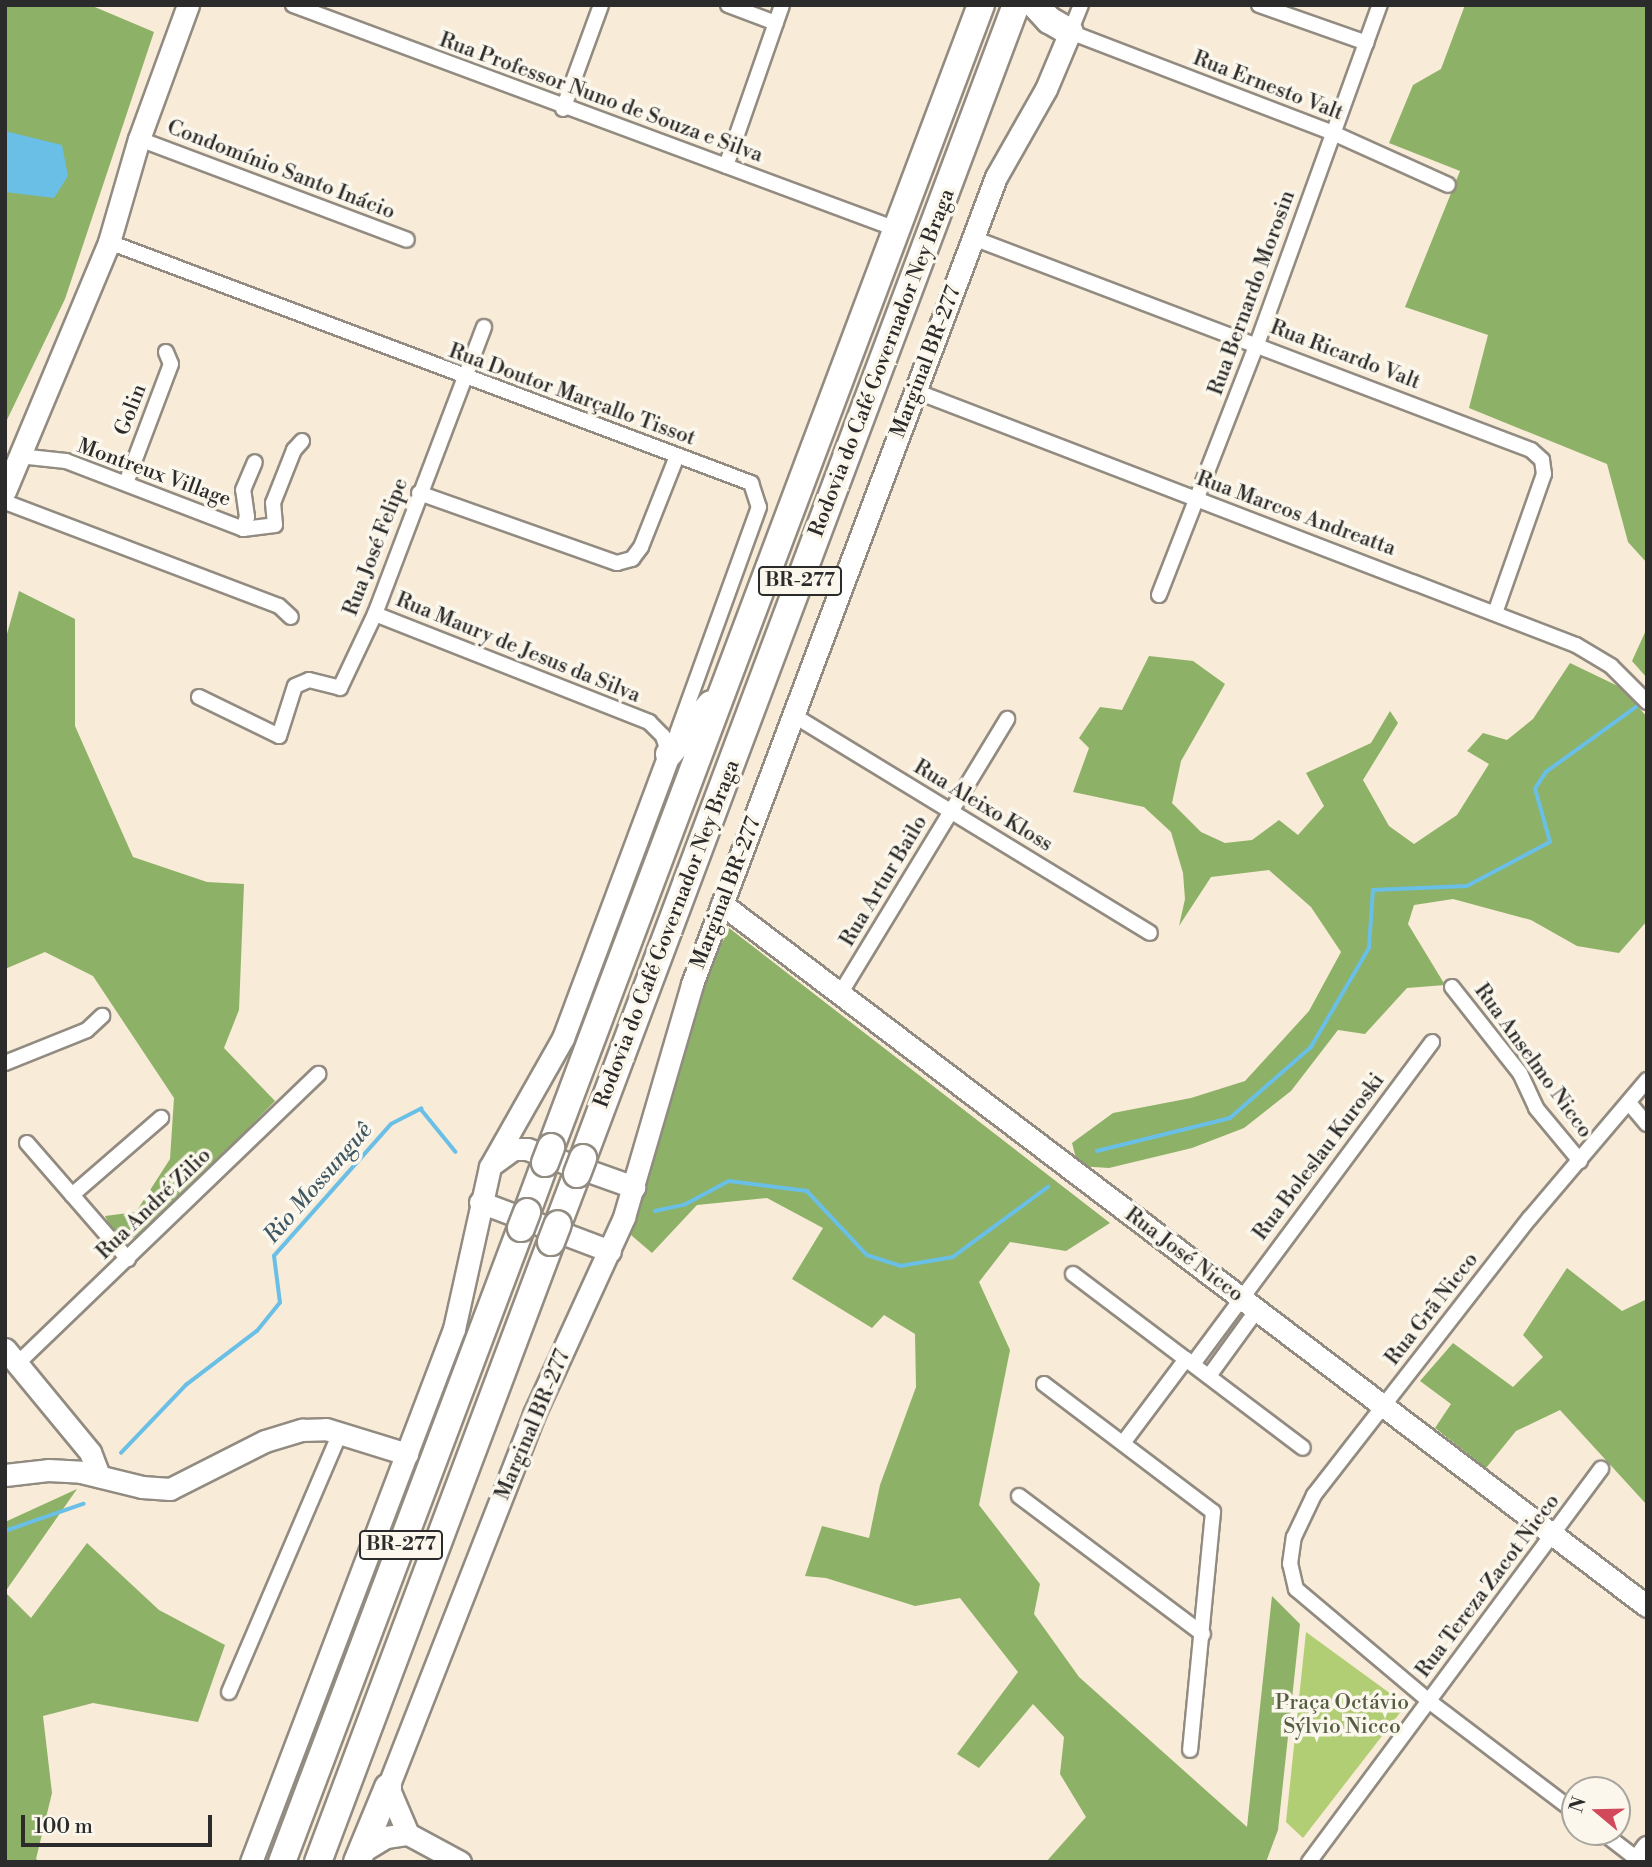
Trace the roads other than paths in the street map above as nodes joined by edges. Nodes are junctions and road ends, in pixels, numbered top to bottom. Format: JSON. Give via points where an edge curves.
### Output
{"nodes":[{"id":1,"x":188,"y":5,"type":"edge"},
{"id":2,"x":293,"y":5,"type":"edge"},
{"id":3,"x":601,"y":5,"type":"edge"},
{"id":4,"x":728,"y":5,"type":"edge"},
{"id":5,"x":782,"y":5,"type":"edge"},
{"id":6,"x":981,"y":5,"type":"edge"},
{"id":7,"x":1016,"y":5,"type":"edge"},
{"id":8,"x":1035,"y":5,"type":"edge"},
{"id":9,"x":1081,"y":5,"type":"edge"},
{"id":10,"x":1259,"y":5,"type":"edge"},
{"id":11,"x":1380,"y":5,"type":"edge"},
{"id":12,"x":776,"y":23,"type":"junction"},
{"id":13,"x":1070,"y":32,"type":"junction"},
{"id":14,"x":1367,"y":43,"type":"junction"},
{"id":15,"x":563,"y":108,"type":"junction"},
{"id":16,"x":1333,"y":134,"type":"junction"},
{"id":17,"x":139,"y":139,"type":"junction"},
{"id":18,"x":726,"y":166,"type":"junction"},
{"id":19,"x":1448,"y":184,"type":"dead end"},
{"id":20,"x":896,"y":229,"type":"junction"},
{"id":21,"x":973,"y":238,"type":"junction"},
{"id":22,"x":407,"y":240,"type":"dead end"},
{"id":23,"x":109,"y":243,"type":"junction"},
{"id":24,"x":484,"y":327,"type":"dead end"},
{"id":25,"x":1257,"y":344,"type":"junction"},
{"id":26,"x":166,"y":352,"type":"dead end"},
{"id":27,"x":464,"y":378,"type":"junction"},
{"id":28,"x":915,"y":390,"type":"junction"},
{"id":29,"x":302,"y":440,"type":"dead end"},
{"id":30,"x":19,"y":456,"type":"junction"},
{"id":31,"x":677,"y":456,"type":"junction"},
{"id":32,"x":255,"y":462,"type":"dead end"},
{"id":33,"x":126,"y":483,"type":"junction"},
{"id":34,"x":5,"y":491,"type":"edge"},
{"id":35,"x":419,"y":493,"type":"junction"},
{"id":36,"x":1195,"y":500,"type":"junction"},
{"id":37,"x":5,"y":502,"type":"edge"},
{"id":38,"x":243,"y":528,"type":"junction"},
{"id":39,"x":1159,"y":595,"type":"dead end"},
{"id":40,"x":1495,"y":613,"type":"junction"},
{"id":41,"x":375,"y":614,"type":"junction"},
{"id":42,"x":291,"y":617,"type":"dead end"},
{"id":43,"x":723,"y":690,"type":"junction"},
{"id":44,"x":199,"y":697,"type":"dead end"},
{"id":45,"x":1643,"y":698,"type":"edge"},
{"id":46,"x":793,"y":715,"type":"junction"},
{"id":47,"x":1007,"y":719,"type":"dead end"},
{"id":48,"x":669,"y":754,"type":"junction"},
{"id":49,"x":951,"y":811,"type":"junction"},
{"id":50,"x":722,"y":904,"type":"junction"},
{"id":51,"x":1150,"y":933,"type":"dead end"},
{"id":52,"x":1452,"y":987,"type":"dead end"},
{"id":53,"x":840,"y":994,"type":"junction"},
{"id":54,"x":102,"y":1016,"type":"dead end"},
{"id":55,"x":1432,"y":1042,"type":"dead end"},
{"id":56,"x":5,"y":1063,"type":"edge"},
{"id":57,"x":318,"y":1074,"type":"dead end"},
{"id":58,"x":1647,"y":1080,"type":"edge"},
{"id":59,"x":1630,"y":1104,"type":"junction"},
{"id":60,"x":161,"y":1118,"type":"dead end"},
{"id":61,"x":1647,"y":1124,"type":"edge"},
{"id":62,"x":27,"y":1143,"type":"dead end"},
{"id":63,"x":1580,"y":1161,"type":"junction"},
{"id":64,"x":490,"y":1167,"type":"junction"},
{"id":65,"x":634,"y":1187,"type":"junction"},
{"id":66,"x":72,"y":1195,"type":"junction"},
{"id":67,"x":480,"y":1202,"type":"junction"},
{"id":68,"x":610,"y":1251,"type":"junction"},
{"id":69,"x":128,"y":1259,"type":"junction"},
{"id":70,"x":1073,"y":1274,"type":"dead end"},
{"id":71,"x":1240,"y":1297,"type":"junction"},
{"id":72,"x":1257,"y":1310,"type":"junction"},
{"id":73,"x":11,"y":1356,"type":"edge"},
{"id":74,"x":1189,"y":1362,"type":"junction"},
{"id":75,"x":1209,"y":1376,"type":"junction"},
{"id":76,"x":1044,"y":1384,"type":"dead end"},
{"id":77,"x":1383,"y":1406,"type":"junction"},
{"id":78,"x":340,"y":1433,"type":"junction"},
{"id":79,"x":1123,"y":1444,"type":"junction"},
{"id":80,"x":1303,"y":1448,"type":"dead end"},
{"id":81,"x":407,"y":1454,"type":"junction"},
{"id":82,"x":1601,"y":1469,"type":"dead end"},
{"id":83,"x":5,"y":1475,"type":"edge"},
{"id":84,"x":99,"y":1476,"type":"junction"},
{"id":85,"x":1019,"y":1496,"type":"dead end"},
{"id":86,"x":1553,"y":1534,"type":"junction"},
{"id":87,"x":1647,"y":1606,"type":"edge"},
{"id":88,"x":1203,"y":1634,"type":"junction"},
{"id":89,"x":229,"y":1692,"type":"dead end"},
{"id":90,"x":1429,"y":1701,"type":"junction"},
{"id":91,"x":1190,"y":1750,"type":"dead end"},
{"id":92,"x":388,"y":1787,"type":"junction"},
{"id":93,"x":1561,"y":1801,"type":"edge"},
{"id":94,"x":408,"y":1835,"type":"junction"},
{"id":95,"x":1623,"y":1846,"type":"edge"},
{"id":96,"x":359,"y":1857,"type":"edge"},
{"id":97,"x":1640,"y":1857,"type":"edge"},
{"id":98,"x":1313,"y":1860,"type":"edge"},
{"id":99,"x":251,"y":1862,"type":"edge"},
{"id":100,"x":282,"y":1862,"type":"edge"},
{"id":101,"x":318,"y":1862,"type":"edge"},
{"id":102,"x":460,"y":1862,"type":"edge"}],
"edges":[{"from":1,"to":17,"type":"street"},
{"from":2,"to":15,"type":"street","name":"Rua Professor Nuno de Souza e Silva"},
{"from":3,"to":15,"type":"street"},
{"from":4,"to":12,"type":"street"},
{"from":5,"to":12,"type":"street"},
{"from":6,"to":20,"type":"highway","name":"Rodovia do Café Governador Ney Braga","number":"BR-277"},
{"from":7,"to":101,"type":"highway","name":"Rodovia do Café Governador Ney Braga","number":"BR-277"},
{"from":8,"to":13,"type":"highway"},
{"from":9,"to":13,"type":"street","name":"Marginal BR-277"},
{"from":10,"to":14,"type":"street"},
{"from":11,"to":14,"type":"street","name":"Rua Bernardo Morosin"},
{"from":12,"to":18,"type":"street"},
{"from":13,"to":16,"type":"street","name":"Rua Ernesto Valt"},
{"from":13,"to":21,"type":"street","name":"Marginal BR-277","via":[[1046,89],[1007,150]]},
{"from":14,"to":16,"type":"street","name":"Rua Bernardo Morosin"},
{"from":15,"to":18,"type":"street","name":"Rua Professor Nuno de Souza e Silva"},
{"from":16,"to":19,"type":"street","name":"Rua Ernesto Valt"},
{"from":16,"to":25,"type":"street","name":"Rua Bernardo Morosin"},
{"from":17,"to":22,"type":"street","name":"Condomínio Santo Inácio"},
{"from":17,"to":23,"type":"street"},
{"from":18,"to":20,"type":"street","name":"Rua Professor Nuno de Souza e Silva"},
{"from":20,"to":43,"type":"highway","name":"Rodovia do Café Governador Ney Braga","number":"BR-277"},
{"from":21,"to":25,"type":"street","name":"Rua Ricardo Valt"},
{"from":21,"to":28,"type":"street","name":"Marginal BR-277"},
{"from":23,"to":27,"type":"street","name":"Rua Doutor Marçallo Tissot"},
{"from":23,"to":30,"type":"street"},
{"from":24,"to":27,"type":"street","name":"Rua José Felipe"},
{"from":25,"to":36,"type":"street","name":"Rua Bernardo Morosin"},
{"from":25,"to":40,"type":"street","name":"Rua Ricardo Valt","via":[[1524,446],[1542,460],[1542,481]]},
{"from":26,"to":33,"type":"street","name":"Golin","via":[[171,364]]},
{"from":27,"to":31,"type":"street","name":"Rua Doutor Marçallo Tissot"},
{"from":27,"to":35,"type":"street","name":"Rua José Felipe"},
{"from":28,"to":36,"type":"street","name":"Rua Marcos Andreatta"},
{"from":28,"to":46,"type":"street","name":"Marginal BR-277"},
{"from":29,"to":38,"type":"street","name":"Montreux Village","via":[[273,503],[275,525]]},
{"from":30,"to":33,"type":"street","name":"Montreux Village","via":[[65,461]]},
{"from":30,"to":34,"type":"street"},
{"from":31,"to":35,"type":"street","via":[[641,547],[632,559],[617,563]]},
{"from":31,"to":48,"type":"street","name":"Rua Doutor Marçallo Tissot","via":[[751,483],[759,507]]},
{"from":32,"to":38,"type":"street","via":[[243,490],[247,517]]},
{"from":33,"to":38,"type":"street","name":"Montreux Village"},
{"from":35,"to":41,"type":"street","name":"Rua José Felipe"},
{"from":36,"to":39,"type":"street","name":"Rua Bernardo Morosin"},
{"from":36,"to":40,"type":"street","name":"Rua Marcos Andreatta"},
{"from":37,"to":42,"type":"street","via":[[279,606]]},
{"from":40,"to":45,"type":"street","name":"Rua Marcos Andreatta","via":[[1590,651]]},
{"from":41,"to":44,"type":"street","name":"Rua José Felipe","via":[[340,688],[309,681],[295,686],[279,736]]},
{"from":41,"to":48,"type":"street","name":"Rua Maury de Jesus da Silva","via":[[649,722],[663,736]]},
{"from":43,"to":48,"type":"highway"},
{"from":43,"to":100,"type":"highway","name":"Rodovia do Café Governador Ney Braga","number":"BR-277"},
{"from":46,"to":49,"type":"street","name":"Rua Aleixo Kloss"},
{"from":46,"to":50,"type":"street","name":"Marginal BR-277"},
{"from":47,"to":49,"type":"street","name":"Rua Artur Bailo"},
{"from":48,"to":64,"type":"street","via":[[563,1038]]},
{"from":49,"to":51,"type":"street","name":"Rua Aleixo Kloss"},
{"from":49,"to":53,"type":"street","name":"Rua Artur Bailo"},
{"from":50,"to":53,"type":"street","name":"Rua José Nicco"},
{"from":50,"to":65,"type":"street","name":"Marginal BR-277","via":[[682,1011]]},
{"from":52,"to":63,"type":"street","name":"Rua Anselmo Nicco","via":[[1520,1073],[1536,1108]]},
{"from":53,"to":71,"type":"street","name":"Rua José Nicco"},
{"from":54,"to":56,"type":"street","via":[[87,1030]]},
{"from":55,"to":71,"type":"street","name":"Rua Boleslau Kuroski"},
{"from":57,"to":69,"type":"street","name":"Rua André Zilio"},
{"from":58,"to":59,"type":"street","name":"Rua Grã Nicco"},
{"from":59,"to":61,"type":"street"},
{"from":59,"to":63,"type":"street","name":"Rua Grã Nicco"},
{"from":60,"to":66,"type":"street"},
{"from":62,"to":66,"type":"street"},
{"from":63,"to":77,"type":"street","name":"Rua Grã Nicco"},
{"from":64,"to":65,"type":"street","via":[[513,1149],[527,1149]]},
{"from":64,"to":67,"type":"street"},
{"from":65,"to":68,"type":"street","name":"Marginal BR-277"},
{"from":66,"to":69,"type":"street"},
{"from":67,"to":68,"type":"street"},
{"from":67,"to":81,"type":"street","via":[[462,1302]]},
{"from":68,"to":92,"type":"street","name":"Marginal BR-277","via":[[534,1414]]},
{"from":69,"to":73,"type":"street","name":"Rua André Zilio"},
{"from":70,"to":74,"type":"street"},
{"from":71,"to":72,"type":"street","name":"Rua José Nicco"},
{"from":71,"to":74,"type":"street","name":"Rua Boleslau Kuroski"},
{"from":72,"to":75,"type":"street"},
{"from":72,"to":77,"type":"street","name":"Rua José Nicco"},
{"from":73,"to":84,"type":"street","via":[[90,1452]]},
{"from":74,"to":75,"type":"street"},
{"from":74,"to":79,"type":"street","name":"Rua Boleslau Kuroski"},
{"from":75,"to":80,"type":"street"},
{"from":76,"to":79,"type":"street"},
{"from":77,"to":86,"type":"street","name":"Rua José Nicco"},
{"from":77,"to":90,"type":"street","name":"Rua Grã Nicco","via":[[1306,1507],[1292,1548],[1292,1583]]},
{"from":78,"to":81,"type":"street"},
{"from":78,"to":84,"type":"street","via":[[302,1430],[264,1441],[170,1489]]},
{"from":78,"to":89,"type":"street"},
{"from":79,"to":88,"type":"street","via":[[1213,1512]]},
{"from":81,"to":99,"type":"street"},
{"from":82,"to":86,"type":"street","name":"Rua Tereza Zacot Nicco"},
{"from":83,"to":84,"type":"street","via":[[48,1469]]},
{"from":85,"to":88,"type":"street"},
{"from":86,"to":87,"type":"street","name":"Rua José Nicco"},
{"from":86,"to":90,"type":"street","name":"Rua Tereza Zacot Nicco"},
{"from":88,"to":91,"type":"street"},
{"from":90,"to":93,"type":"street"},
{"from":90,"to":98,"type":"street","name":"Rua Tereza Zacot Nicco"},
{"from":92,"to":94,"type":"street"},
{"from":92,"to":96,"type":"highway"},
{"from":94,"to":96,"type":"street","via":[[386,1837]]},
{"from":94,"to":102,"type":"street"},
{"from":95,"to":97,"type":"street"}]}
